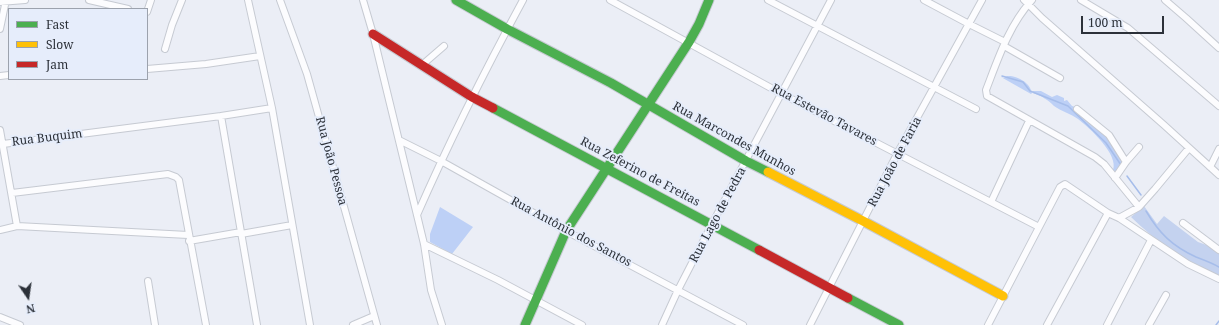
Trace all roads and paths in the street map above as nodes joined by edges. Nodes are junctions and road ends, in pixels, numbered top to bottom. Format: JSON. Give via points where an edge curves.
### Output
{"nodes":[{"id":1,"x":25,"y":0,"type":"edge"},
{"id":2,"x":89,"y":0,"type":"edge"},
{"id":3,"x":182,"y":0,"type":"edge"},
{"id":4,"x":248,"y":0,"type":"edge"},
{"id":5,"x":280,"y":0,"type":"edge"},
{"id":6,"x":363,"y":0,"type":"edge"},
{"id":7,"x":456,"y":0,"type":"edge"},
{"id":8,"x":523,"y":0,"type":"edge"},
{"id":9,"x":610,"y":0,"type":"edge"},
{"id":10,"x":709,"y":0,"type":"edge"},
{"id":11,"x":768,"y":0,"type":"edge"},
{"id":12,"x":832,"y":0,"type":"edge"},
{"id":13,"x":924,"y":0,"type":"edge"},
{"id":14,"x":982,"y":0,"type":"edge"},
{"id":15,"x":1081,"y":0,"type":"edge"},
{"id":16,"x":1165,"y":0,"type":"edge"},
{"id":17,"x":4,"y":1,"type":"edge"},
{"id":18,"x":1028,"y":2,"type":"edge"},
{"id":19,"x":124,"y":8,"type":"edge"},
{"id":20,"x":969,"y":24,"type":"junction"},
{"id":21,"x":818,"y":26,"type":"junction"},
{"id":22,"x":0,"y":29,"type":"edge"},
{"id":23,"x":507,"y":29,"type":"junction"},
{"id":24,"x":373,"y":34,"type":"junction"},
{"id":25,"x":689,"y":42,"type":"junction"},
{"id":26,"x":1004,"y":44,"type":"junction"},
{"id":27,"x":444,"y":46,"type":"dead end"},
{"id":28,"x":1219,"y":48,"type":"edge"},
{"id":29,"x":165,"y":49,"type":"dead end"},
{"id":30,"x":260,"y":56,"type":"junction"},
{"id":31,"x":422,"y":65,"type":"junction"},
{"id":32,"x":148,"y":69,"type":"edge"},
{"id":33,"x":1060,"y":78,"type":"dead end"},
{"id":34,"x":935,"y":87,"type":"junction"},
{"id":35,"x":782,"y":94,"type":"junction"},
{"id":36,"x":472,"y":97,"type":"junction"},
{"id":37,"x":648,"y":104,"type":"junction"},
{"id":38,"x":1219,"y":106,"type":"edge"},
{"id":39,"x":272,"y":108,"type":"junction"},
{"id":40,"x":976,"y":109,"type":"dead end"},
{"id":41,"x":1078,"y":109,"type":"dead end"},
{"id":42,"x":220,"y":116,"type":"junction"},
{"id":43,"x":1029,"y":121,"type":"junction"},
{"id":44,"x":0,"y":130,"type":"edge"},
{"id":45,"x":398,"y":140,"type":"junction"},
{"id":46,"x":3,"y":144,"type":"junction"},
{"id":47,"x":1139,"y":147,"type":"dead end"},
{"id":48,"x":1189,"y":148,"type":"junction"},
{"id":49,"x":1219,"y":149,"type":"edge"},
{"id":50,"x":897,"y":154,"type":"junction"},
{"id":51,"x":441,"y":161,"type":"junction"},
{"id":52,"x":746,"y":161,"type":"junction"},
{"id":53,"x":1126,"y":162,"type":"junction"},
{"id":54,"x":1210,"y":167,"type":"junction"},
{"id":55,"x":606,"y":168,"type":"junction"},
{"id":56,"x":1219,"y":176,"type":"edge"},
{"id":57,"x":1115,"y":178,"type":"junction"},
{"id":58,"x":12,"y":193,"type":"junction"},
{"id":59,"x":991,"y":202,"type":"junction"},
{"id":60,"x":1139,"y":207,"type":"junction"},
{"id":61,"x":1108,"y":213,"type":"junction"},
{"id":62,"x":417,"y":215,"type":"junction"},
{"id":63,"x":1119,"y":218,"type":"junction"},
{"id":64,"x":864,"y":222,"type":"junction"},
{"id":65,"x":1183,"y":223,"type":"dead end"},
{"id":66,"x":712,"y":224,"type":"junction"},
{"id":67,"x":292,"y":225,"type":"junction"},
{"id":68,"x":18,"y":226,"type":"junction"},
{"id":69,"x":1039,"y":227,"type":"junction"},
{"id":70,"x":0,"y":230,"type":"edge"},
{"id":71,"x":566,"y":231,"type":"junction"},
{"id":72,"x":241,"y":233,"type":"junction"},
{"id":73,"x":189,"y":238,"type":"junction"},
{"id":74,"x":1151,"y":240,"type":"junction"},
{"id":75,"x":424,"y":244,"type":"junction"},
{"id":76,"x":1219,"y":250,"type":"edge"},
{"id":77,"x":1219,"y":279,"type":"edge"},
{"id":78,"x":148,"y":281,"type":"dead end"},
{"id":79,"x":829,"y":287,"type":"junction"},
{"id":80,"x":678,"y":290,"type":"junction"},
{"id":81,"x":1166,"y":295,"type":"dead end"},
{"id":82,"x":1003,"y":296,"type":"junction"},
{"id":83,"x":535,"y":300,"type":"junction"},
{"id":84,"x":374,"y":316,"type":"junction"},
{"id":85,"x":0,"y":317,"type":"edge"},
{"id":86,"x":528,"y":322,"type":"edge"},
{"id":87,"x":20,"y":325,"type":"edge"},
{"id":88,"x":155,"y":325,"type":"edge"},
{"id":89,"x":206,"y":325,"type":"edge"},
{"id":90,"x":257,"y":325,"type":"edge"},
{"id":91,"x":310,"y":325,"type":"edge"},
{"id":92,"x":353,"y":325,"type":"edge"},
{"id":93,"x":377,"y":325,"type":"edge"},
{"id":94,"x":442,"y":325,"type":"edge"},
{"id":95,"x":582,"y":325,"type":"edge"},
{"id":96,"x":662,"y":325,"type":"edge"},
{"id":97,"x":743,"y":325,"type":"edge"},
{"id":98,"x":810,"y":325,"type":"edge"},
{"id":99,"x":899,"y":325,"type":"edge"},
{"id":100,"x":988,"y":325,"type":"edge"},
{"id":101,"x":1047,"y":325,"type":"edge"},
{"id":102,"x":1107,"y":325,"type":"edge"},
{"id":103,"x":1149,"y":325,"type":"edge"}],
"edges":[{"from":1,"to":17,"type":"street"},
{"from":2,"to":19,"type":"street"},
{"from":3,"to":29,"type":"street"},
{"from":4,"to":30,"type":"street"},
{"from":5,"to":84,"type":"street","name":"Rua João Pessoa","via":[[307,74]]},
{"from":6,"to":24,"type":"street"},
{"from":7,"to":23,"type":"street","name":"Rua Marcondes Munhos"},
{"from":8,"to":23,"type":"street"},
{"from":9,"to":25,"type":"street","name":"Rua Estevão Tavares"},
{"from":10,"to":25,"type":"street"},
{"from":11,"to":21,"type":"street"},
{"from":12,"to":21,"type":"street","name":"Rua Lago de Pedra"},
{"from":13,"to":20,"type":"street"},
{"from":14,"to":20,"type":"street","name":"Rua João de Faria"},
{"from":15,"to":38,"type":"street","via":[[1128,28]]},
{"from":16,"to":28,"type":"street"},
{"from":17,"to":22,"type":"street"},
{"from":18,"to":26,"type":"street"},
{"from":18,"to":48,"type":"street"},
{"from":20,"to":26,"type":"street"},
{"from":20,"to":34,"type":"street","name":"Rua João de Faria"},
{"from":21,"to":34,"type":"street"},
{"from":21,"to":35,"type":"street","name":"Rua Lago de Pedra"},
{"from":23,"to":36,"type":"street"},
{"from":23,"to":37,"type":"street","name":"Rua Marcondes Munhos"},
{"from":24,"to":31,"type":"street","name":"Rua Zeferino de Freitas"},
{"from":24,"to":45,"type":"street"},
{"from":25,"to":35,"type":"street","name":"Rua Estevão Tavares"},
{"from":25,"to":37,"type":"street"},
{"from":26,"to":33,"type":"street"},
{"from":26,"to":43,"type":"street","via":[[986,90],[987,96]]},
{"from":27,"to":31,"type":"street"},
{"from":30,"to":32,"type":"street"},
{"from":30,"to":39,"type":"street"},
{"from":31,"to":36,"type":"street","name":"Rua Zeferino de Freitas"},
{"from":34,"to":40,"type":"street"},
{"from":34,"to":50,"type":"street","name":"Rua João de Faria"},
{"from":35,"to":50,"type":"street","name":"Rua Estevão Tavares"},
{"from":35,"to":52,"type":"street","name":"Rua Lago de Pedra"},
{"from":36,"to":51,"type":"street"},
{"from":36,"to":55,"type":"street","name":"Rua Zeferino de Freitas"},
{"from":37,"to":52,"type":"street","name":"Rua Marcondes Munhos"},
{"from":37,"to":55,"type":"street"},
{"from":39,"to":42,"type":"street","name":"Rua Buquim"},
{"from":39,"to":67,"type":"street"},
{"from":41,"to":53,"type":"street","via":[[1109,135]]},
{"from":42,"to":46,"type":"street","name":"Rua Buquim"},
{"from":42,"to":72,"type":"street"},
{"from":43,"to":57,"type":"street","via":[[1095,157]]},
{"from":43,"to":59,"type":"street"},
{"from":44,"to":46,"type":"street"},
{"from":45,"to":51,"type":"street","name":"Rua Antônio dos Santos"},
{"from":45,"to":62,"type":"street"},
{"from":46,"to":58,"type":"street","name":"Rua Buquim"},
{"from":47,"to":53,"type":"street"},
{"from":48,"to":54,"type":"street"},
{"from":48,"to":60,"type":"street"},
{"from":49,"to":54,"type":"street"},
{"from":50,"to":59,"type":"street","name":"Rua Estevão Tavares"},
{"from":50,"to":64,"type":"street","name":"Rua João de Faria"},
{"from":51,"to":62,"type":"street"},
{"from":51,"to":71,"type":"street","name":"Rua Antônio dos Santos"},
{"from":52,"to":64,"type":"street","name":"Rua Marcondes Munhos"},
{"from":52,"to":66,"type":"street","name":"Rua Lago de Pedra"},
{"from":53,"to":57,"type":"street"},
{"from":54,"to":56,"type":"street"},
{"from":55,"to":66,"type":"street","name":"Rua Zeferino de Freitas"},
{"from":55,"to":71,"type":"street"},
{"from":57,"to":60,"type":"street"},
{"from":58,"to":68,"type":"street","name":"Rua Buquim"},
{"from":58,"to":73,"type":"street","via":[[172,175],[179,180]]},
{"from":59,"to":69,"type":"street","name":"Rua Estevão Tavares"},
{"from":60,"to":63,"type":"street"},
{"from":61,"to":63,"type":"street"},
{"from":61,"to":69,"type":"street","via":[[1065,184],[1060,187]]},
{"from":61,"to":101,"type":"street"},
{"from":62,"to":75,"type":"street"},
{"from":63,"to":74,"type":"street"},
{"from":64,"to":79,"type":"street","name":"Rua João de Faria"},
{"from":64,"to":82,"type":"street","name":"Rua Marcondes Munhos"},
{"from":65,"to":76,"type":"street"},
{"from":66,"to":79,"type":"street","name":"Rua Zeferino de Freitas"},
{"from":66,"to":80,"type":"street","name":"Rua Lago de Pedra"},
{"from":67,"to":72,"type":"street"},
{"from":67,"to":91,"type":"street"},
{"from":68,"to":70,"type":"street"},
{"from":68,"to":73,"type":"street"},
{"from":69,"to":82,"type":"street"},
{"from":71,"to":80,"type":"street","name":"Rua Antônio dos Santos"},
{"from":71,"to":83,"type":"street"},
{"from":72,"to":73,"type":"street"},
{"from":72,"to":90,"type":"street"},
{"from":73,"to":89,"type":"street"},
{"from":74,"to":77,"type":"street","via":[[1188,264]]},
{"from":74,"to":102,"type":"street"},
{"from":75,"to":83,"type":"street"},
{"from":75,"to":94,"type":"street","via":[[431,290]]},
{"from":78,"to":88,"type":"street"},
{"from":79,"to":98,"type":"street","name":"Rua João de Faria"},
{"from":79,"to":99,"type":"street","name":"Rua Zeferino de Freitas"},
{"from":80,"to":96,"type":"street","name":"Rua Lago de Pedra"},
{"from":80,"to":97,"type":"street","name":"Rua Antônio dos Santos"},
{"from":81,"to":103,"type":"street"},
{"from":82,"to":100,"type":"street"},
{"from":83,"to":86,"type":"street"},
{"from":83,"to":95,"type":"street"},
{"from":84,"to":92,"type":"street"},
{"from":84,"to":93,"type":"street","name":"Rua João Pessoa"},
{"from":85,"to":87,"type":"street"}]}
